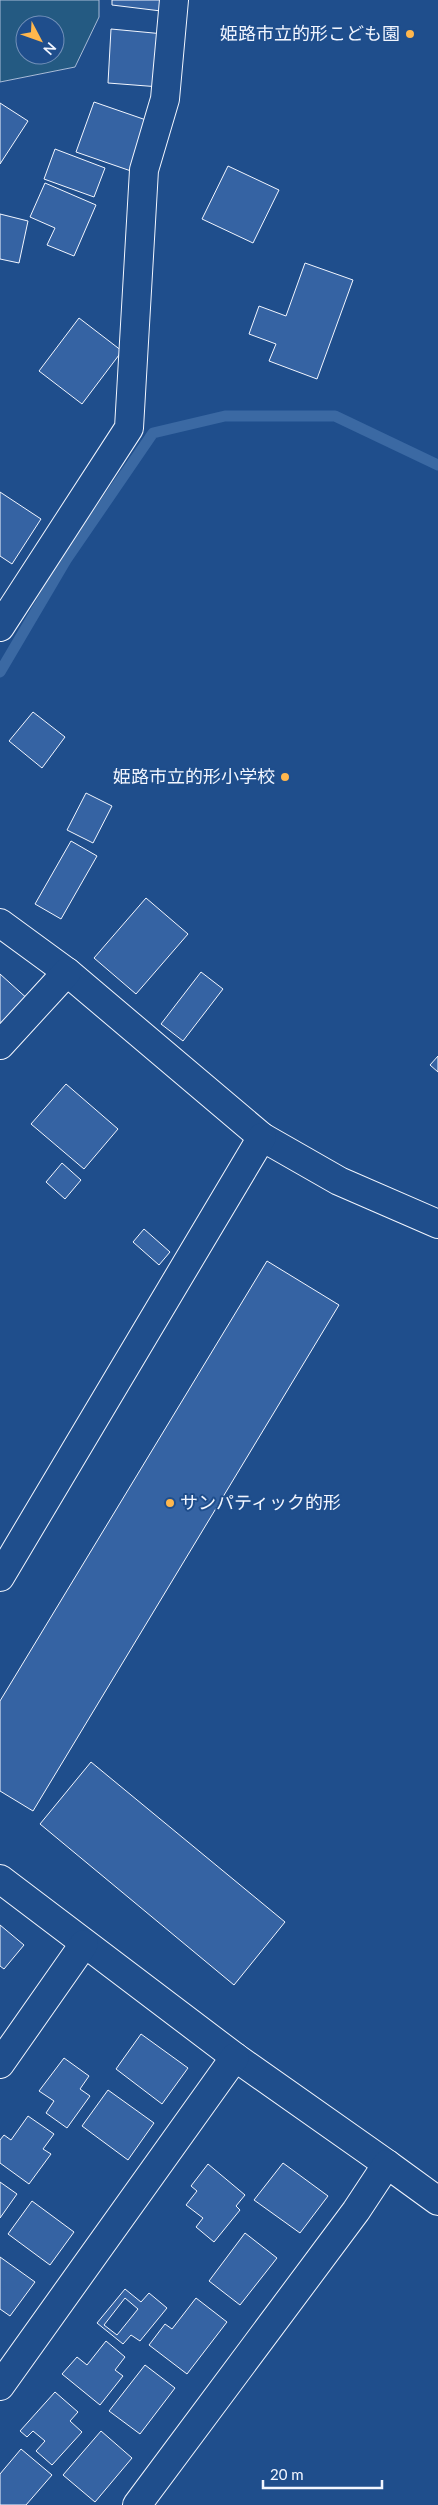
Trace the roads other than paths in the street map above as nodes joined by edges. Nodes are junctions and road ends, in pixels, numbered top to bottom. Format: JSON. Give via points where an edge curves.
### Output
{"nodes":[{"id":1,"x":174,"y":0,"type":"edge"},
{"id":2,"x":0,"y":627,"type":"edge"},
{"id":3,"x":0,"y":923,"type":"edge"},
{"id":4,"x":67,"y":972,"type":"junction"},
{"id":5,"x":0,"y":1045,"type":"edge"},
{"id":6,"x":262,"y":1137,"type":"junction"},
{"id":7,"x":438,"y":1224,"type":"edge"},
{"id":8,"x":0,"y":1578,"type":"edge"},
{"id":9,"x":0,"y":1879,"type":"edge"},
{"id":10,"x":84,"y":1944,"type":"junction"},
{"id":11,"x":235,"y":2056,"type":"junction"},
{"id":12,"x":0,"y":2064,"type":"edge"},
{"id":13,"x":388,"y":2164,"type":"junction"},
{"id":14,"x":438,"y":2201,"type":"edge"},
{"id":15,"x":0,"y":2386,"type":"edge"},
{"id":16,"x":137,"y":2505,"type":"edge"}],
"edges":[{"from":1,"to":2,"type":"street","via":[[165,100],[144,170],[129,428]]},
{"from":3,"to":4,"type":"street"},
{"from":4,"to":5,"type":"street"},
{"from":4,"to":6,"type":"street"},
{"from":6,"to":7,"type":"street","via":[[339,1181]]},
{"from":6,"to":8,"type":"street"},
{"from":9,"to":10,"type":"street"},
{"from":10,"to":11,"type":"street"},
{"from":10,"to":12,"type":"street"},
{"from":11,"to":13,"type":"street"},
{"from":11,"to":15,"type":"street"},
{"from":13,"to":14,"type":"street"},
{"from":13,"to":16,"type":"street"}]}
